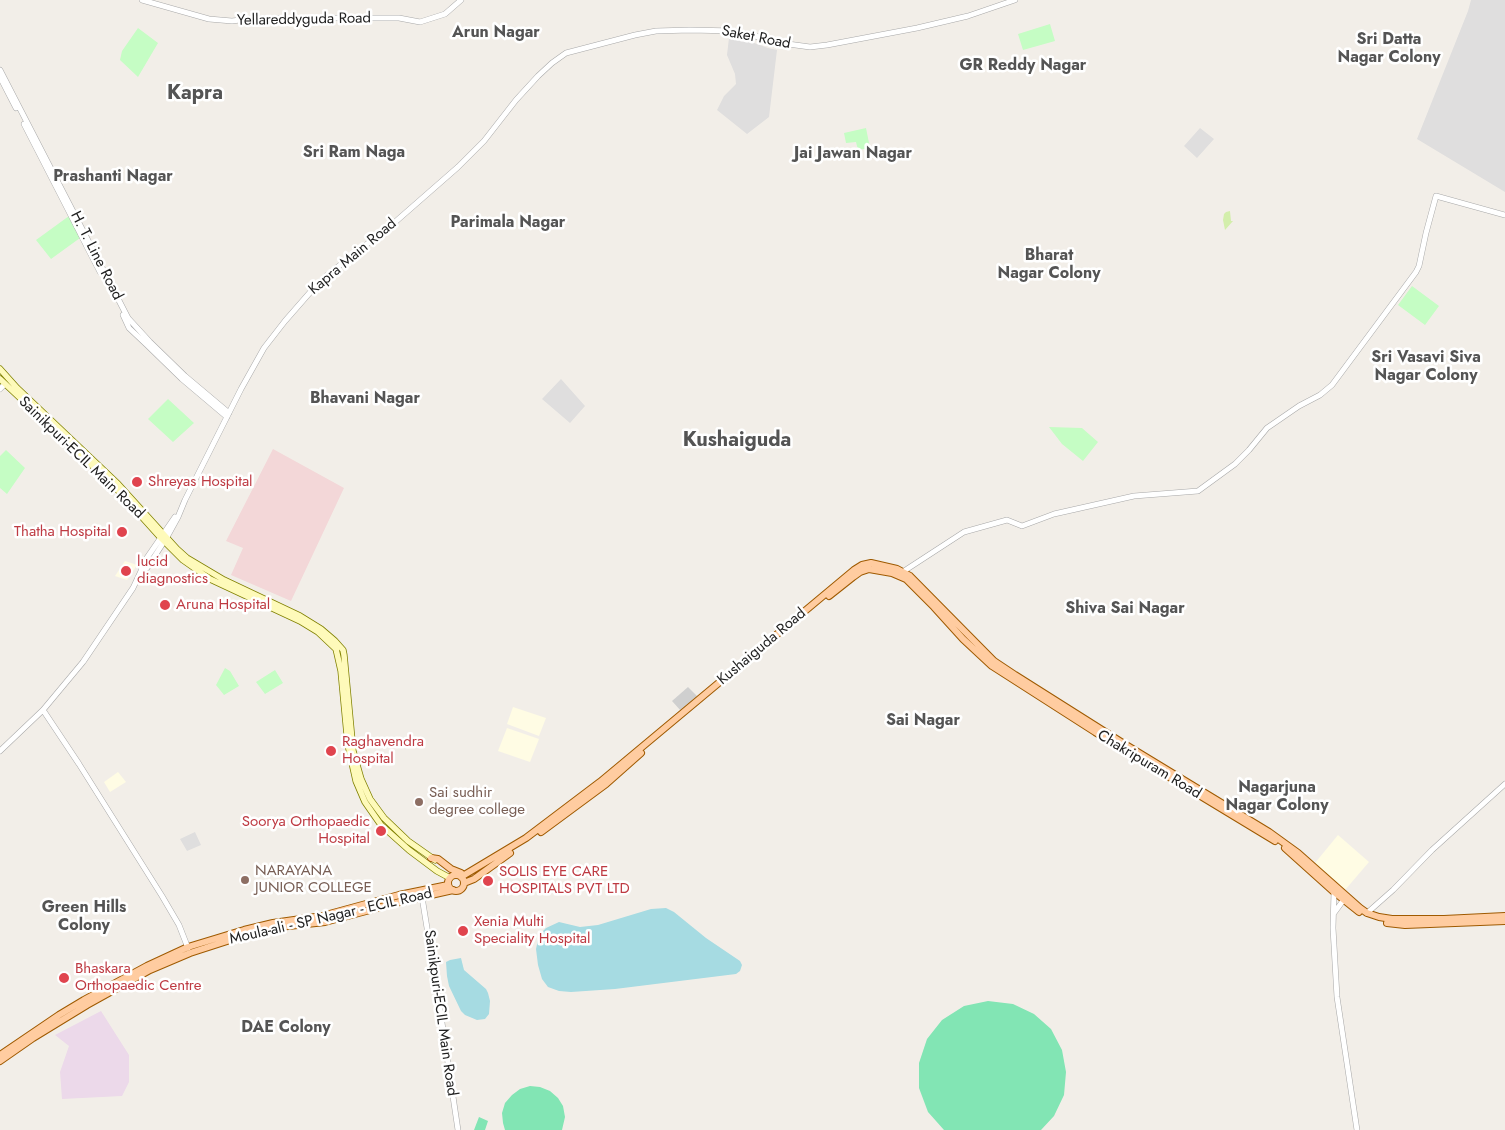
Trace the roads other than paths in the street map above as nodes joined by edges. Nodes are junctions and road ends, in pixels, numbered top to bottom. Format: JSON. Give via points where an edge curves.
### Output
{"nodes":[{"id":1,"x":142,"y":0,"type":"edge"},
{"id":2,"x":462,"y":0,"type":"edge"},
{"id":3,"x":1015,"y":0,"type":"edge"},
{"id":4,"x":0,"y":70,"type":"edge"},
{"id":5,"x":0,"y":77,"type":"edge"},
{"id":6,"x":514,"y":102,"type":"joint"},
{"id":7,"x":1505,"y":215,"type":"edge"},
{"id":8,"x":0,"y":369,"type":"edge"},
{"id":9,"x":0,"y":379,"type":"edge"},
{"id":10,"x":2,"y":386,"type":"edge"},
{"id":11,"x":228,"y":415,"type":"junction"},
{"id":12,"x":164,"y":537,"type":"junction"},
{"id":13,"x":901,"y":573,"type":"junction"},
{"id":14,"x":1060,"y":706,"type":"joint"},
{"id":15,"x":43,"y":710,"type":"junction"},
{"id":16,"x":0,"y":751,"type":"edge"},
{"id":17,"x":1505,"y":784,"type":"edge"},
{"id":18,"x":431,"y":858,"type":"junction"},
{"id":19,"x":468,"y":873,"type":"junction"},
{"id":20,"x":455,"y":881,"type":"junction"},
{"id":21,"x":1335,"y":890,"type":"junction"},
{"id":22,"x":432,"y":895,"type":"junction"},
{"id":23,"x":422,"y":897,"type":"junction"},
{"id":24,"x":1345,"y":898,"type":"junction"},
{"id":25,"x":424,"y":910,"type":"junction"},
{"id":26,"x":1367,"y":913,"type":"junction"},
{"id":27,"x":1333,"y":916,"type":"junction"},
{"id":28,"x":1505,"y":916,"type":"edge"},
{"id":29,"x":1505,"y":920,"type":"edge"},
{"id":30,"x":189,"y":950,"type":"junction"},
{"id":31,"x":0,"y":1055,"type":"edge"},
{"id":32,"x":0,"y":1061,"type":"edge"},
{"id":33,"x":458,"y":1130,"type":"edge"},
{"id":34,"x":1357,"y":1130,"type":"edge"}],
"edges":[{"from":1,"to":2,"type":"street","name":"Yellareddyguda Road","via":[[209,19],[232,21],[256,18],[399,18],[420,22],[445,14]]},
{"from":3,"to":6,"type":"street","name":"Saket Road","via":[[968,16],[827,46],[788,44],[734,30],[656,31],[635,35],[566,53]]},
{"from":4,"to":11,"type":"street","name":"H. T. Line Road","via":[[128,318]]},
{"from":5,"to":11,"type":"street","name":"H. T. Line Road","via":[[130,328],[182,379]]},
{"from":6,"to":11,"type":"street","name":"Kapra Main Road","via":[[458,168],[326,276],[311,292],[264,348]]},
{"from":7,"to":13,"type":"street","via":[[1436,196],[1419,266],[1332,385],[1266,428],[1235,464],[1198,491],[1134,496],[1054,514],[1022,526],[1007,520],[964,532]]},
{"from":8,"to":12,"type":"main road","via":[[118,484]]},
{"from":9,"to":10,"type":"main road","name":"Sainikpuri-ECIL Main Road"},
{"from":10,"to":12,"type":"main road","name":"Sainikpuri-ECIL Main Road","via":[[115,487]]},
{"from":11,"to":12,"type":"street","name":"Kapra Main Road","via":[[178,517]]},
{"from":12,"to":15,"type":"street","name":"Kapra Main Road","via":[[147,568],[141,571],[83,662]]},
{"from":12,"to":18,"type":"main road","name":"Sainikpuri-ECIL Main Road","via":[[195,563],[300,616],[340,646],[344,655],[352,745],[361,779],[384,818]]},
{"from":12,"to":20,"type":"main road","name":"Sainikpuri-ECIL Main Road","via":[[183,560],[201,574],[296,619],[318,632],[336,649],[348,745],[356,781],[365,802],[385,829],[409,850]]},
{"from":13,"to":14,"type":"main road","name":"Kushaiguda Road","via":[[910,576],[994,661]]},
{"from":13,"to":19,"type":"main road","name":"Kushaiguda Road","via":[[897,569],[871,563],[854,570],[600,782],[526,838]]},
{"from":13,"to":20,"type":"main road","name":"Kushaiguda Road","via":[[869,569],[860,572],[606,784],[474,879]]},
{"from":14,"to":21,"type":"main road","name":"Chakripuram Road","via":[[1268,832],[1298,853]]},
{"from":15,"to":16,"type":"street","name":"Kapra Main Road"},
{"from":15,"to":30,"type":"street","via":[[162,896]]},
{"from":17,"to":26,"type":"street"},
{"from":18,"to":19,"type":"main road","via":[[438,859],[458,873]]},
{"from":18,"to":20,"type":"main road","name":"Sainikpuri-ECIL Main Road"},
{"from":19,"to":20,"type":"main road","name":"Kushaiguda Road"},
{"from":20,"to":22,"type":"main road","name":"Moula-ali - SP Nagar - ECIL Road"},
{"from":20,"to":30,"type":"main road","name":"Moula-ali - SP Nagar - ECIL Road","via":[[322,916],[244,930]]},
{"from":21,"to":24,"type":"main road","name":"Chakripuram Road"},
{"from":21,"to":27,"type":"street"},
{"from":22,"to":23,"type":"main road","name":"Moula-ali - SP Nagar - ECIL Road"},
{"from":22,"to":25,"type":"street"},
{"from":23,"to":25,"type":"street","name":"Sainikpuri-ECIL Main Road"},
{"from":23,"to":30,"type":"main road","name":"Moula-ali - SP Nagar - ECIL Road","via":[[325,922],[270,928]]},
{"from":24,"to":26,"type":"main road","name":"Chakripuram Road"},
{"from":24,"to":27,"type":"street"},
{"from":24,"to":29,"type":"main road","name":"Chakripuram Road","via":[[1358,912],[1370,918],[1400,925]]},
{"from":25,"to":33,"type":"street","name":"Sainikpuri-ECIL Main Road"},
{"from":26,"to":28,"type":"main road","name":"Chakripuram Road","via":[[1392,919]]},
{"from":27,"to":34,"type":"street","via":[[1337,997]]},
{"from":30,"to":31,"type":"main road","name":"Moula-ali - SP Nagar - ECIL Road","via":[[147,966],[84,1000]]},
{"from":30,"to":32,"type":"main road","name":"Moula-ali - SP Nagar - ECIL Road","via":[[87,1005]]}]}
